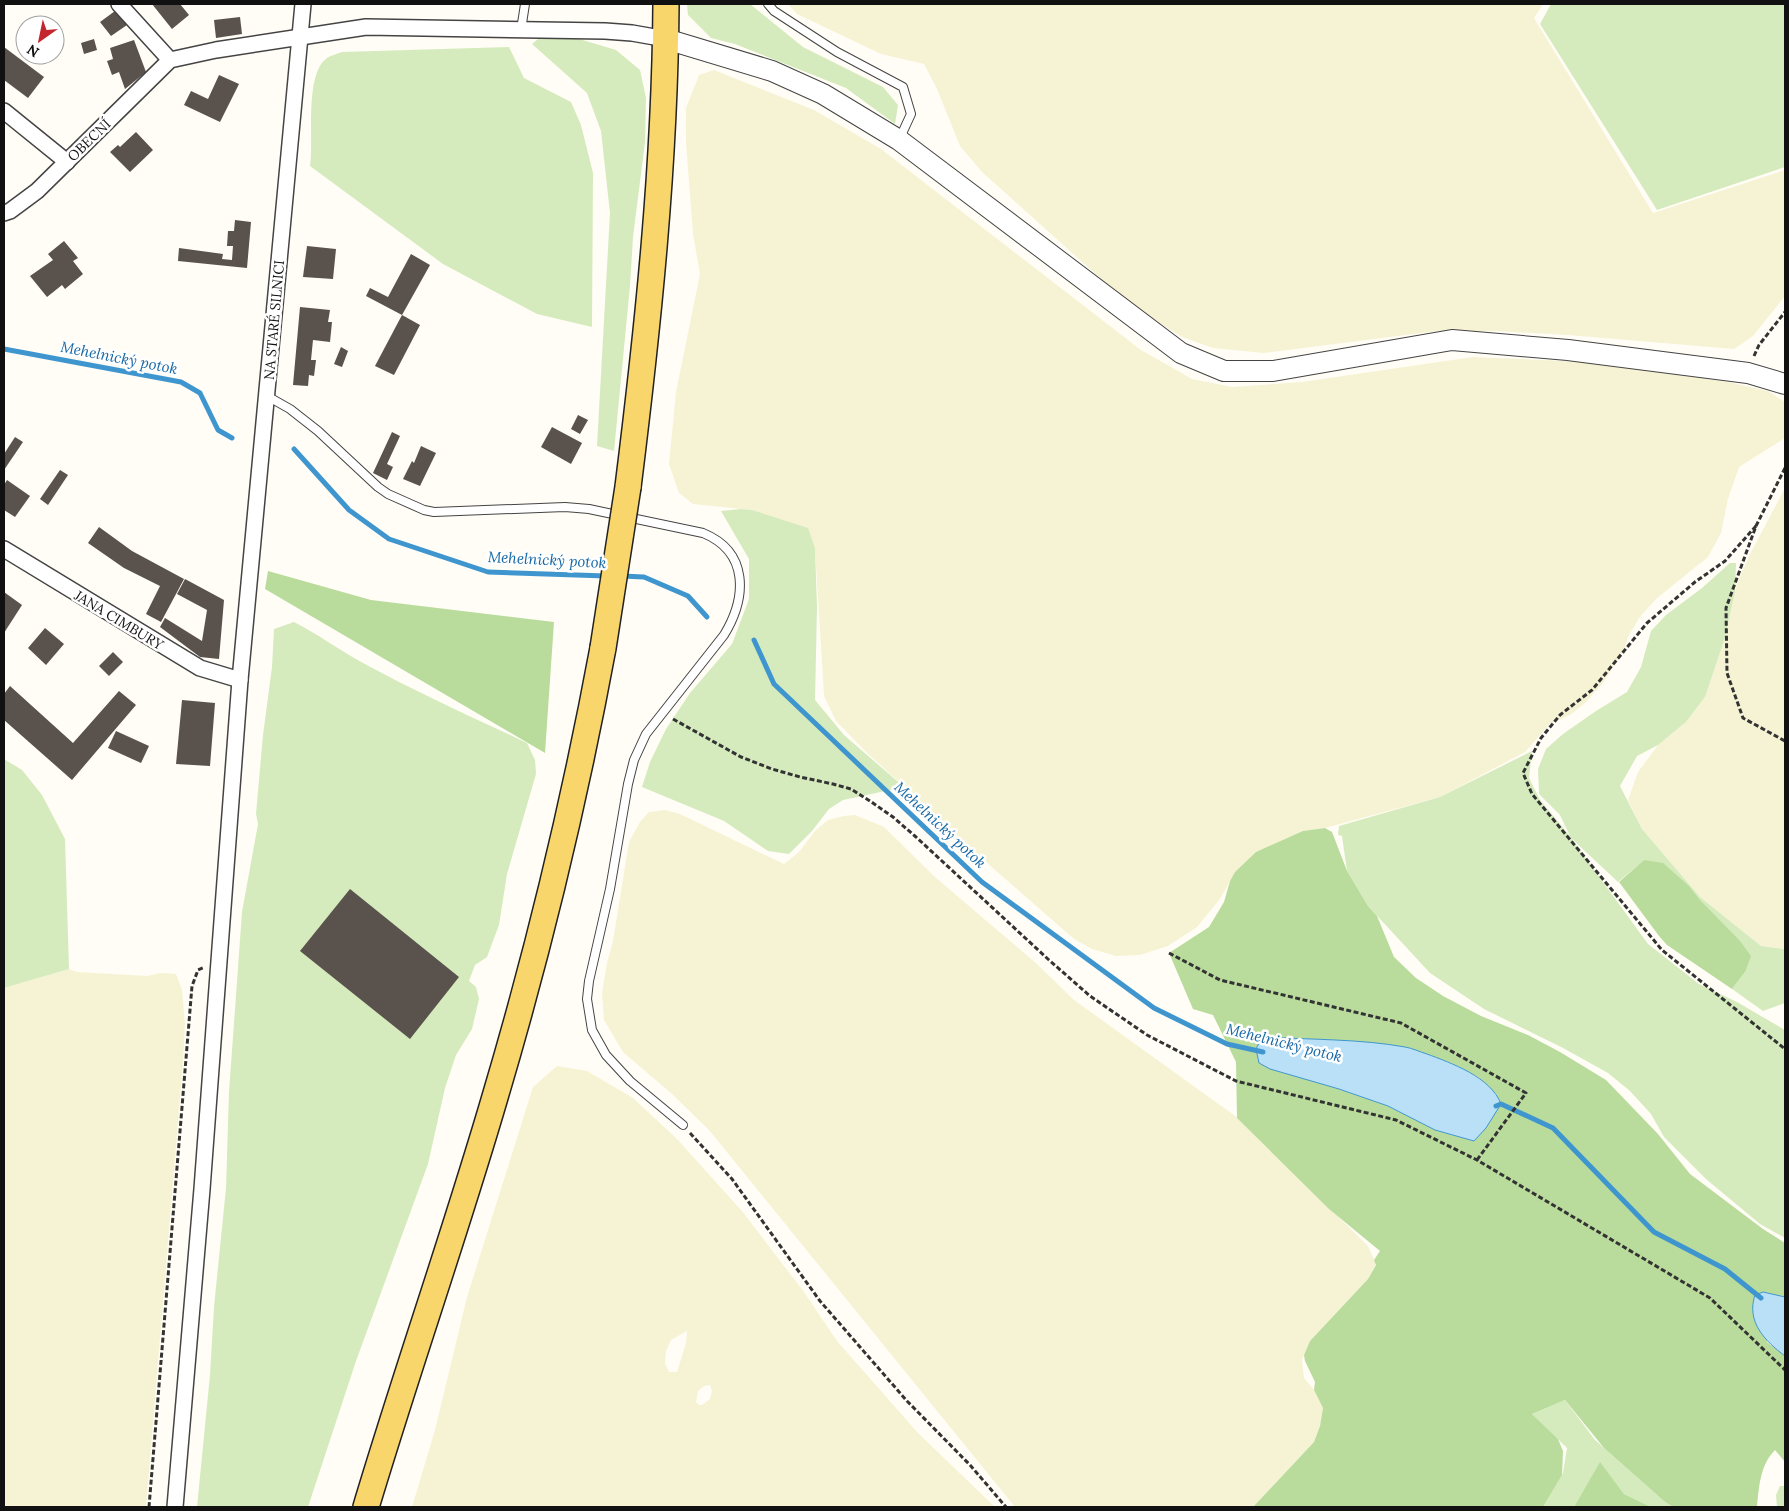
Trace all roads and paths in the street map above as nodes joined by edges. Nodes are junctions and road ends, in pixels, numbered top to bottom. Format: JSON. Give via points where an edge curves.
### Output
{"nodes":[{"id":1,"x":119,"y":4,"type":"edge"},
{"id":2,"x":303,"y":4,"type":"edge"},
{"id":3,"x":525,"y":4,"type":"edge"},
{"id":4,"x":666,"y":4,"type":"edge"},
{"id":5,"x":768,"y":4,"type":"edge"},
{"id":6,"x":521,"y":30,"type":"junction"},
{"id":7,"x":300,"y":37,"type":"junction"},
{"id":8,"x":666,"y":39,"type":"junction"},
{"id":9,"x":170,"y":60,"type":"junction"},
{"id":10,"x":4,"y":111,"type":"edge"},
{"id":11,"x":899,"y":140,"type":"junction"},
{"id":12,"x":67,"y":162,"type":"junction"},
{"id":13,"x":4,"y":213,"type":"edge"},
{"id":14,"x":1785,"y":312,"type":"edge"},
{"id":15,"x":1748,"y":373,"type":"junction"},
{"id":16,"x":1785,"y":384,"type":"edge"},
{"id":17,"x":266,"y":396,"type":"junction"},
{"id":18,"x":1785,"y":468,"type":"edge"},
{"id":19,"x":1756,"y":526,"type":"junction"},
{"id":20,"x":4,"y":549,"type":"edge"},
{"id":21,"x":240,"y":680,"type":"junction"},
{"id":22,"x":662,"y":712,"type":"junction"},
{"id":23,"x":1785,"y":742,"type":"edge"},
{"id":24,"x":1169,"y":953,"type":"dead end"},
{"id":25,"x":219,"y":961,"type":"junction"},
{"id":26,"x":1785,"y":1049,"type":"edge"},
{"id":27,"x":683,"y":1125,"type":"joint"},
{"id":28,"x":1477,"y":1160,"type":"junction"},
{"id":29,"x":1785,"y":1370,"type":"edge"},
{"id":30,"x":148,"y":1507,"type":"edge"},
{"id":31,"x":175,"y":1507,"type":"edge"},
{"id":32,"x":366,"y":1507,"type":"edge"},
{"id":33,"x":1006,"y":1507,"type":"edge"}],
"edges":[{"from":1,"to":9,"type":"street"},
{"from":2,"to":7,"type":"street","name":"NA STARÉ SILNICI"},
{"from":3,"to":6,"type":"lane"},
{"from":4,"to":8,"type":"main road"},
{"from":5,"to":11,"type":"lane","via":[[837,52],[903,87],[911,114]]},
{"from":6,"to":7,"type":"street","via":[[366,28]]},
{"from":6,"to":8,"type":"street","via":[[605,31]]},
{"from":7,"to":9,"type":"street"},
{"from":7,"to":17,"type":"street","name":"NA STARÉ SILNICI"},
{"from":8,"to":11,"type":"street","via":[[772,71],[823,94]]},
{"from":8,"to":32,"type":"main road","bridge":true,"via":[[656,229],[645,345],[628,487],[603,648],[560,854],[522,1002]]},
{"from":9,"to":12,"type":"street","name":"OBECNÍ"},
{"from":10,"to":12,"type":"street"},
{"from":11,"to":15,"type":"street","via":[[1182,353],[1224,372],[1273,371],[1452,340],[1568,350]]},
{"from":12,"to":13,"type":"street","name":"OBECNÍ","via":[[37,191]]},
{"from":14,"to":15,"type":"path","via":[[1759,345]]},
{"from":15,"to":16,"type":"street"},
{"from":17,"to":21,"type":"street"},
{"from":17,"to":22,"type":"lane","name":"NA STARÉ SILNICI","via":[[290,409],[318,431],[378,488],[424,510],[444,513],[534,507],[589,509],[703,532],[716,538],[737,565],[739,599],[724,635]]},
{"from":18,"to":19,"type":"path"},
{"from":19,"to":23,"type":"path","via":[[1726,608],[1727,673],[1743,718]]},
{"from":19,"to":26,"type":"path","via":[[1725,561],[1648,623],[1592,690],[1560,715],[1541,738],[1522,773],[1532,794],[1662,950]]},
{"from":20,"to":21,"type":"street","name":"JANA CIMBURY","via":[[200,668]]},
{"from":21,"to":25,"type":"street"},
{"from":22,"to":27,"type":"lane","name":"NA STARÉ SILNICI","via":[[646,734],[634,760],[587,999],[592,1030],[606,1055],[630,1081]]},
{"from":22,"to":28,"type":"path","via":[[741,757],[781,772],[851,789],[870,801],[916,837],[1090,996],[1146,1035],[1236,1081],[1396,1120]]},
{"from":24,"to":28,"type":"path","via":[[1220,980],[1401,1023],[1526,1093]]},
{"from":25,"to":30,"type":"path","via":[[198,970],[192,986]]},
{"from":25,"to":31,"type":"street"},
{"from":27,"to":33,"type":"path","via":[[732,1179],[820,1301]]},
{"from":28,"to":29,"type":"path","via":[[1710,1298]]}]}
